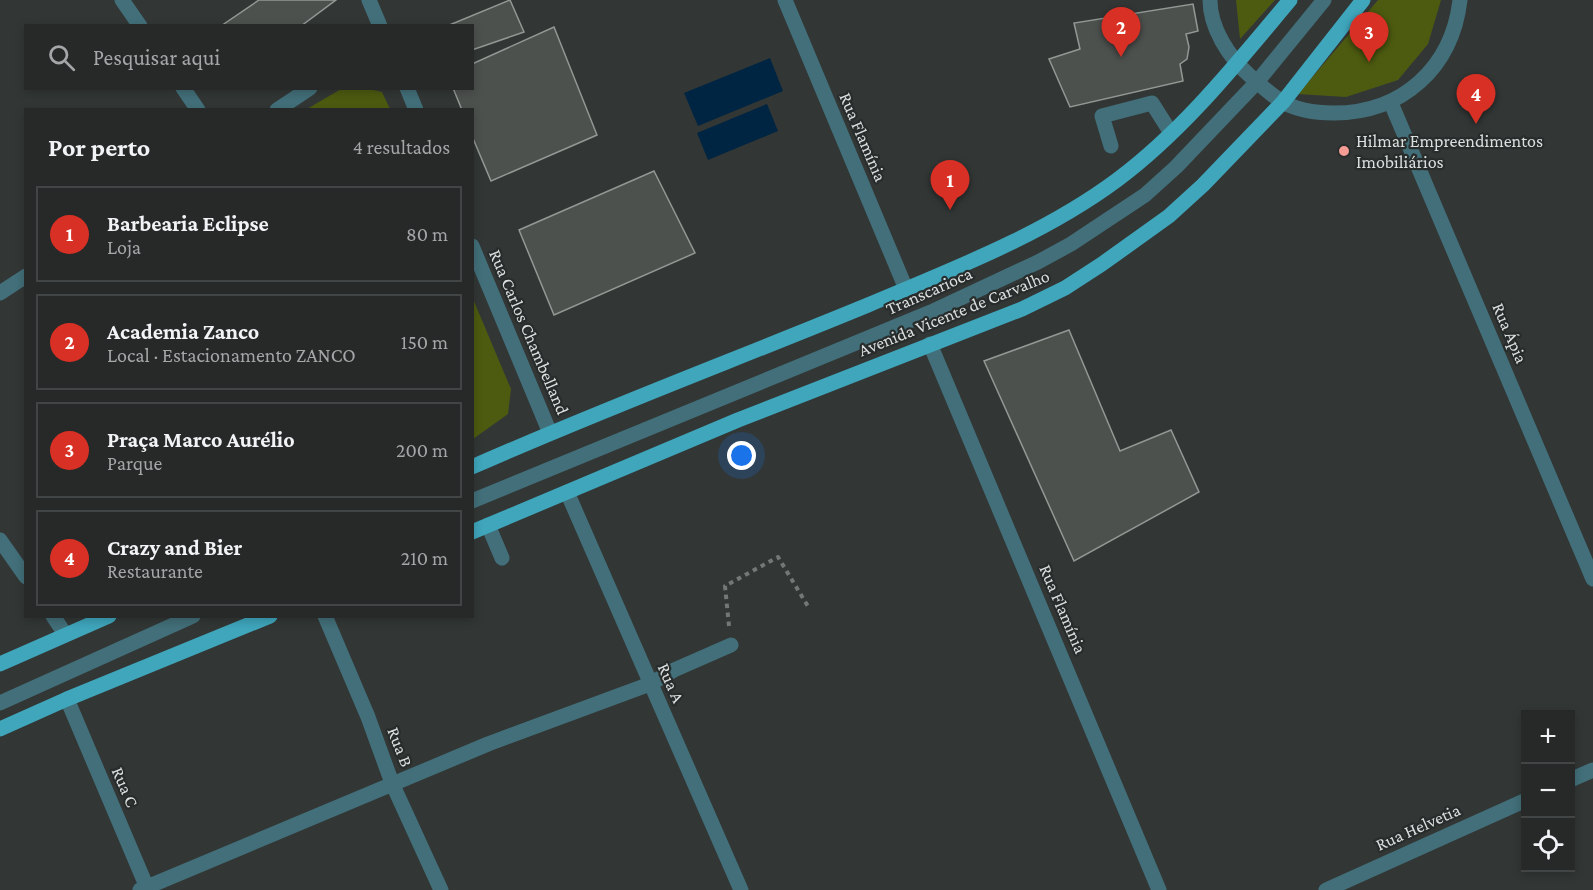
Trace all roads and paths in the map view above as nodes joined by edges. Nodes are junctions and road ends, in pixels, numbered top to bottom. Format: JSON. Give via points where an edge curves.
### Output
{"nodes":[{"id":1,"x":122,"y":0,"type":"edge"},
{"id":2,"x":369,"y":0,"type":"edge"},
{"id":3,"x":785,"y":0,"type":"edge"},
{"id":4,"x":1210,"y":0,"type":"edge"},
{"id":5,"x":1290,"y":0,"type":"edge"},
{"id":6,"x":1324,"y":0,"type":"edge"},
{"id":7,"x":1363,"y":0,"type":"edge"},
{"id":8,"x":1460,"y":0,"type":"edge"},
{"id":9,"x":139,"y":24,"type":"edge"},
{"id":10,"x":379,"y":24,"type":"edge"},
{"id":11,"x":1237,"y":64,"type":"junction"},
{"id":12,"x":1257,"y":82,"type":"junction"},
{"id":13,"x":184,"y":90,"type":"edge"},
{"id":14,"x":307,"y":90,"type":"edge"},
{"id":15,"x":408,"y":90,"type":"edge"},
{"id":16,"x":1283,"y":102,"type":"junction"},
{"id":17,"x":1391,"y":103,"type":"junction"},
{"id":18,"x":197,"y":108,"type":"edge"},
{"id":19,"x":280,"y":108,"type":"edge"},
{"id":20,"x":415,"y":108,"type":"edge"},
{"id":21,"x":1171,"y":133,"type":"junction"},
{"id":22,"x":1111,"y":146,"type":"dead end"},
{"id":23,"x":474,"y":251,"type":"edge"},
{"id":24,"x":24,"y":277,"type":"edge"},
{"id":25,"x":906,"y":289,"type":"junction"},
{"id":26,"x":0,"y":293,"type":"edge"},
{"id":27,"x":930,"y":344,"type":"junction"},
{"id":28,"x":550,"y":433,"type":"junction"},
{"id":29,"x":474,"y":466,"type":"edge"},
{"id":30,"x":567,"y":492,"type":"junction"},
{"id":31,"x":474,"y":500,"type":"edge"},
{"id":32,"x":488,"y":525,"type":"junction"},
{"id":33,"x":474,"y":531,"type":"edge"},
{"id":34,"x":0,"y":540,"type":"edge"},
{"id":35,"x":502,"y":558,"type":"dead end"},
{"id":36,"x":24,"y":574,"type":"edge"},
{"id":37,"x":1593,"y":579,"type":"edge"},
{"id":38,"x":808,"y":608,"type":"dead end"},
{"id":39,"x":54,"y":618,"type":"edge"},
{"id":40,"x":104,"y":618,"type":"edge"},
{"id":41,"x":189,"y":618,"type":"edge"},
{"id":42,"x":265,"y":618,"type":"edge"},
{"id":43,"x":326,"y":618,"type":"edge"},
{"id":44,"x":65,"y":634,"type":"junction"},
{"id":45,"x":731,"y":645,"type":"joint"},
{"id":46,"x":0,"y":664,"type":"edge"},
{"id":47,"x":650,"y":684,"type":"junction"},
{"id":48,"x":67,"y":699,"type":"junction"},
{"id":49,"x":0,"y":703,"type":"edge"},
{"id":50,"x":0,"y":729,"type":"edge"},
{"id":51,"x":1593,"y":770,"type":"edge"},
{"id":52,"x":1575,"y":778,"type":"edge"},
{"id":53,"x":392,"y":783,"type":"junction"},
{"id":54,"x":1521,"y":802,"type":"edge"},
{"id":55,"x":145,"y":889,"type":"edge"},
{"id":56,"x":441,"y":890,"type":"edge"},
{"id":57,"x":741,"y":890,"type":"edge"},
{"id":58,"x":1159,"y":890,"type":"edge"},
{"id":59,"x":1326,"y":890,"type":"edge"}],
"edges":[{"from":1,"to":9,"type":"street"},
{"from":2,"to":10,"type":"street"},
{"from":3,"to":25,"type":"street","name":"Rua Flamínia"},
{"from":4,"to":11,"type":"street","via":[[1219,36]]},
{"from":5,"to":11,"type":"main road"},
{"from":6,"to":12,"type":"street","name":"Transcarioca"},
{"from":7,"to":16,"type":"main road","name":"Avenida Vicente de Carvalho"},
{"from":8,"to":17,"type":"street","via":[[1454,33],[1439,61],[1418,85]]},
{"from":11,"to":12,"type":"street"},
{"from":11,"to":21,"type":"main road"},
{"from":12,"to":16,"type":"street"},
{"from":12,"to":31,"type":"street","name":"Transcarioca","via":[[1202,142],[1145,195],[1038,262],[931,312]]},
{"from":13,"to":18,"type":"street"},
{"from":14,"to":19,"type":"street"},
{"from":15,"to":20,"type":"street"},
{"from":16,"to":17,"type":"street","via":[[1318,113],[1356,113]]},
{"from":16,"to":27,"type":"main road","name":"Avenida Vicente de Carvalho","via":[[1169,216],[1102,264],[1022,309]]},
{"from":17,"to":37,"type":"street","name":"Rua Ápia"},
{"from":21,"to":22,"type":"street","via":[[1152,103],[1102,116]]},
{"from":21,"to":25,"type":"main road","via":[[1116,181],[1044,226]]},
{"from":23,"to":28,"type":"street","name":"Rua Carlos Chambelland"},
{"from":24,"to":26,"type":"street"},
{"from":25,"to":28,"type":"main road"},
{"from":27,"to":30,"type":"main road","name":"Avenida Vicente de Carvalho"},
{"from":27,"to":58,"type":"street","name":"Rua Flamínia"},
{"from":28,"to":29,"type":"main road"},
{"from":30,"to":32,"type":"main road","name":"Avenida Vicente de Carvalho"},
{"from":30,"to":47,"type":"street","name":"Rua A"},
{"from":32,"to":33,"type":"main road","name":"Avenida Vicente de Carvalho"},
{"from":32,"to":35,"type":"street"},
{"from":34,"to":36,"type":"street"},
{"from":38,"to":45,"type":"path","via":[[778,557],[725,586]]},
{"from":39,"to":44,"type":"street"},
{"from":40,"to":44,"type":"main road"},
{"from":41,"to":49,"type":"street"},
{"from":42,"to":48,"type":"main road"},
{"from":43,"to":53,"type":"street","name":"Rua B"},
{"from":44,"to":46,"type":"main road"},
{"from":45,"to":47,"type":"street"},
{"from":47,"to":53,"type":"street"},
{"from":47,"to":57,"type":"street","name":"Rua A"},
{"from":48,"to":50,"type":"main road"},
{"from":48,"to":55,"type":"street","name":"Rua C"},
{"from":51,"to":52,"type":"street"},
{"from":53,"to":55,"type":"street"},
{"from":53,"to":56,"type":"street","name":"Rua B"},
{"from":54,"to":59,"type":"street","name":"Rua Helvetia"}]}
